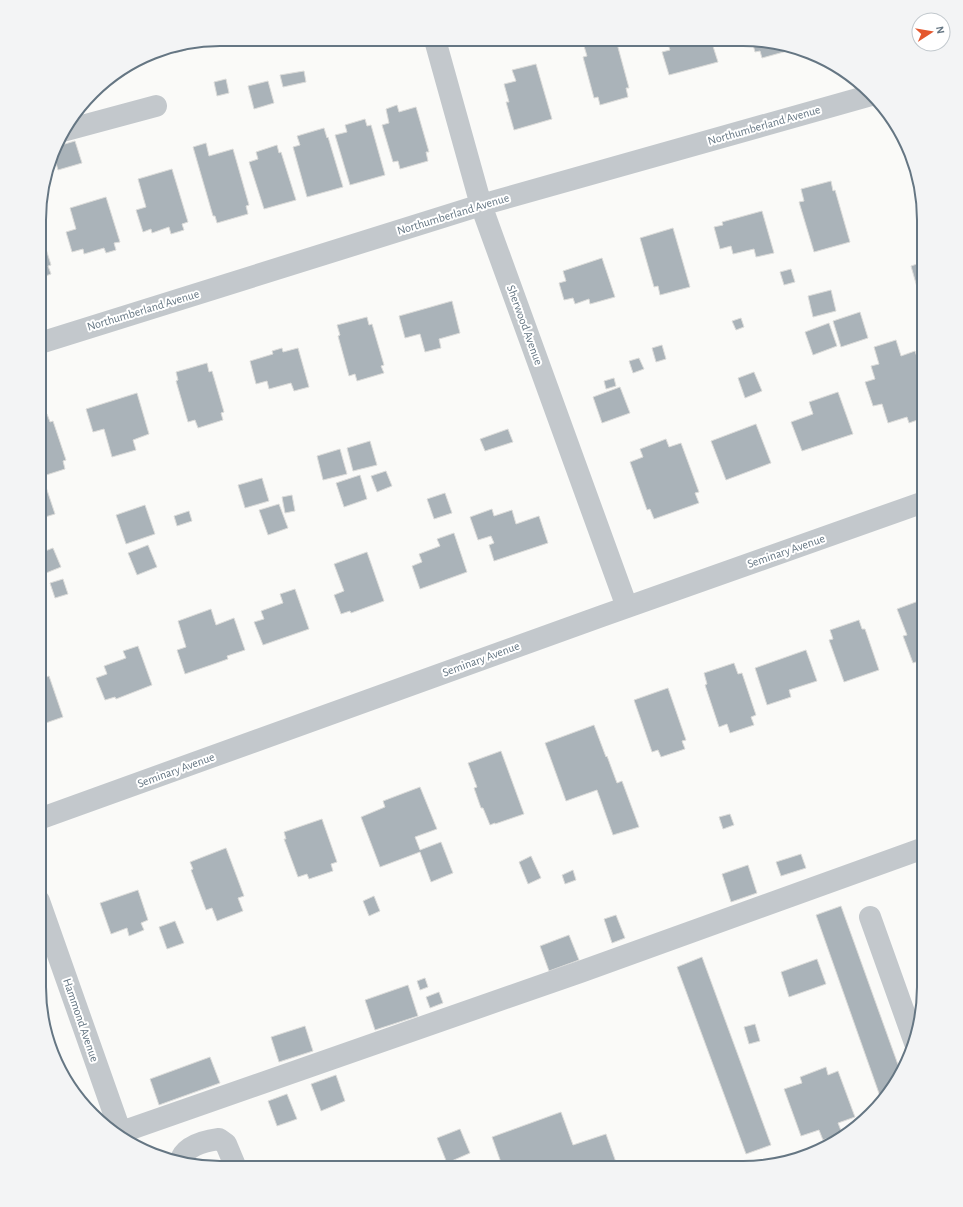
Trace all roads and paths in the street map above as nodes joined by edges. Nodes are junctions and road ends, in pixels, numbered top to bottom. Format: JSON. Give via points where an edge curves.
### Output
{"nodes":[{"id":1,"x":437,"y":46,"type":"edge"},
{"id":2,"x":866,"y":97,"type":"edge"},
{"id":3,"x":156,"y":106,"type":"dead end"},
{"id":4,"x":72,"y":129,"type":"edge"},
{"id":5,"x":481,"y":205,"type":"junction"},
{"id":6,"x":46,"y":341,"type":"edge"},
{"id":7,"x":917,"y":504,"type":"edge"},
{"id":8,"x":627,"y":607,"type":"junction"},
{"id":9,"x":46,"y":816,"type":"edge"},
{"id":10,"x":917,"y":851,"type":"edge"},
{"id":11,"x":870,"y":917,"type":"dead end"},
{"id":12,"x":46,"y":921,"type":"edge"},
{"id":13,"x":911,"y":1031,"type":"edge"},
{"id":14,"x":117,"y":1128,"type":"edge"},
{"id":15,"x":125,"y":1133,"type":"edge"},
{"id":16,"x":182,"y":1157,"type":"edge"},
{"id":17,"x":233,"y":1161,"type":"edge"}],
"edges":[{"from":1,"to":5,"type":"street","name":"Sherwood Avenue"},
{"from":2,"to":5,"type":"street","name":"Northumberland Avenue"},
{"from":3,"to":4,"type":"street"},
{"from":5,"to":6,"type":"street","name":"Northumberland Avenue"},
{"from":5,"to":8,"type":"street","name":"Sherwood Avenue"},
{"from":7,"to":8,"type":"street","name":"Seminary Avenue"},
{"from":8,"to":9,"type":"street","name":"Seminary Avenue"},
{"from":10,"to":15,"type":"street"},
{"from":11,"to":13,"type":"street"},
{"from":12,"to":14,"type":"street","name":"Hammond Avenue"},
{"from":16,"to":17,"type":"street","via":[[190,1148],[219,1139],[226,1144]]}]}
